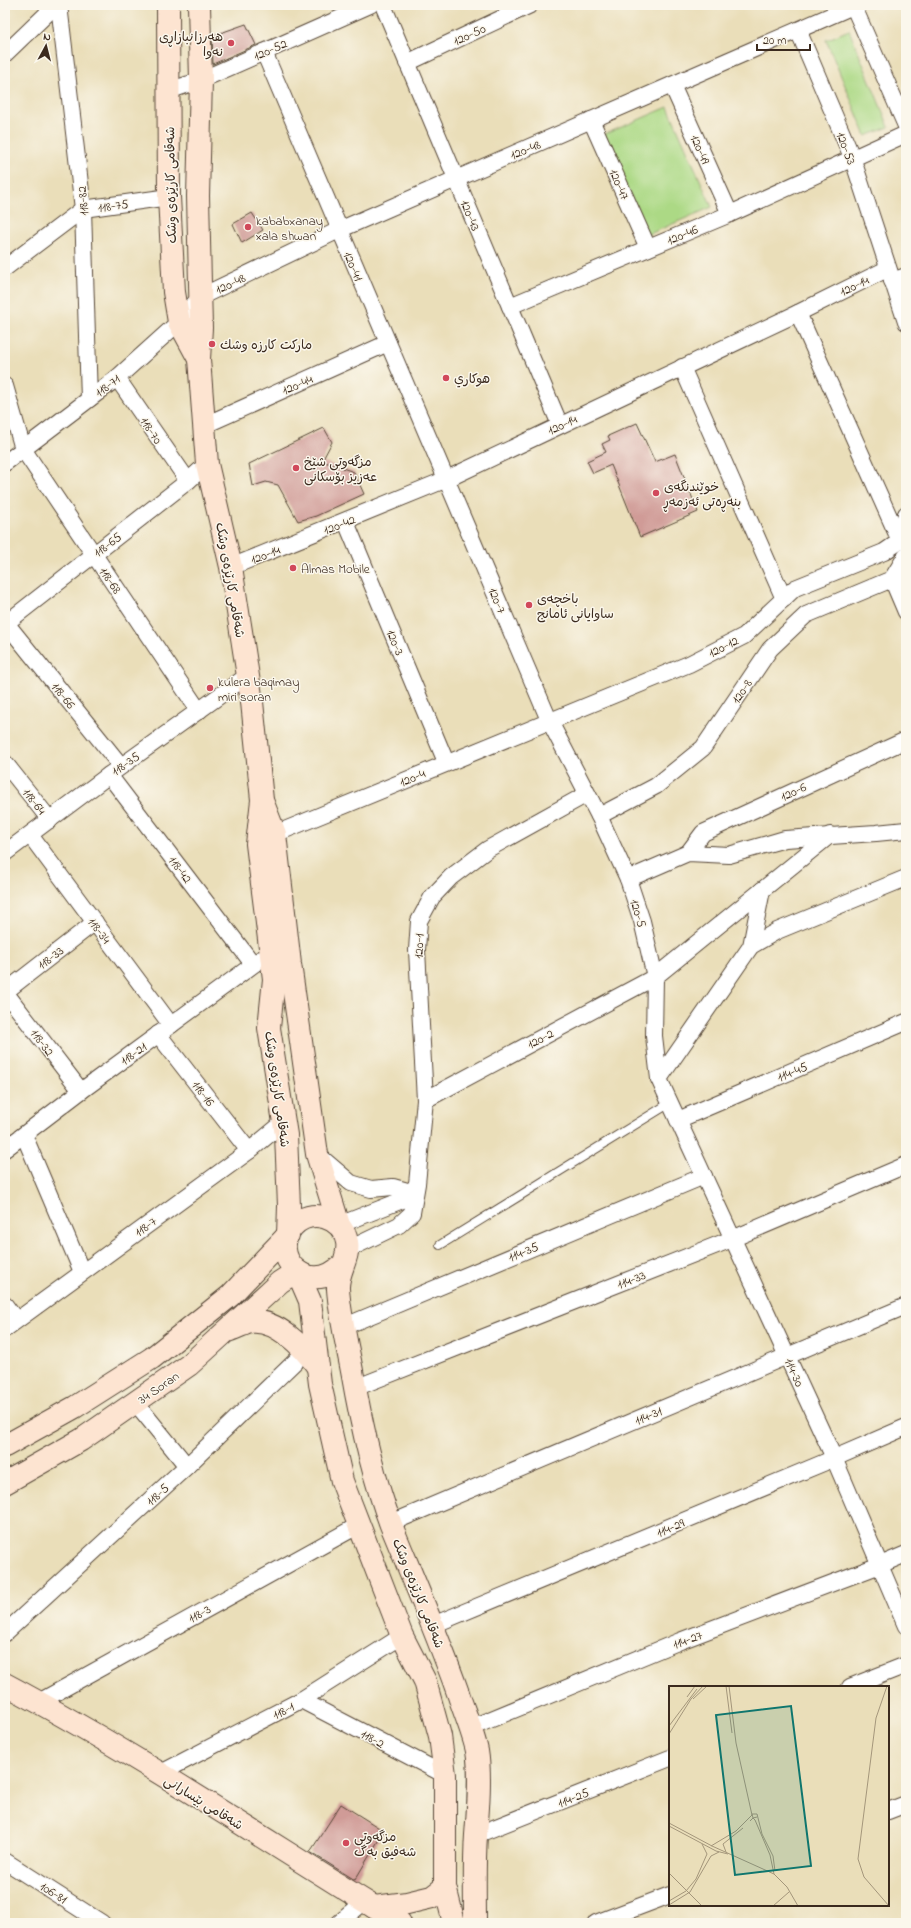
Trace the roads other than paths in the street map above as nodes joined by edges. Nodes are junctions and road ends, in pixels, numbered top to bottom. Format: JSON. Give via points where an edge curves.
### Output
{"nodes":[{"id":1,"x":58,"y":5,"type":"edge"},
{"id":2,"x":168,"y":5,"type":"edge"},
{"id":3,"x":199,"y":5,"type":"edge"},
{"id":4,"x":370,"y":5,"type":"edge"},
{"id":5,"x":383,"y":5,"type":"edge"},
{"id":6,"x":530,"y":5,"type":"edge"},
{"id":7,"x":853,"y":6,"type":"edge"},
{"id":8,"x":798,"y":30,"type":"junction"},
{"id":9,"x":264,"y":52,"type":"junction"},
{"id":10,"x":5,"y":54,"type":"edge"},
{"id":11,"x":408,"y":63,"type":"junction"},
{"id":12,"x":201,"y":80,"type":"junction"},
{"id":13,"x":672,"y":85,"type":"junction"},
{"id":14,"x":168,"y":91,"type":"junction"},
{"id":15,"x":592,"y":120,"type":"junction"},
{"id":16,"x":906,"y":126,"type":"edge"},
{"id":17,"x":906,"y":134,"type":"edge"},
{"id":18,"x":852,"y":158,"type":"junction"},
{"id":19,"x":456,"y":179,"type":"junction"},
{"id":20,"x":169,"y":197,"type":"junction"},
{"id":21,"x":83,"y":209,"type":"junction"},
{"id":22,"x":730,"y":214,"type":"junction"},
{"id":23,"x":339,"y":230,"type":"junction"},
{"id":24,"x":648,"y":248,"type":"junction"},
{"id":25,"x":5,"y":268,"type":"edge"},
{"id":26,"x":895,"y":275,"type":"edge"},
{"id":27,"x":200,"y":297,"type":"junction"},
{"id":28,"x":510,"y":306,"type":"junction"},
{"id":29,"x":798,"y":313,"type":"junction"},
{"id":30,"x":179,"y":322,"type":"junction"},
{"id":31,"x":906,"y":322,"type":"edge"},
{"id":32,"x":388,"y":343,"type":"junction"},
{"id":33,"x":199,"y":359,"type":"junction"},
{"id":34,"x":682,"y":367,"type":"junction"},
{"id":35,"x":117,"y":378,"type":"junction"},
{"id":36,"x":5,"y":386,"type":"edge"},
{"id":37,"x":89,"y":399,"type":"junction"},
{"id":38,"x":205,"y":425,"type":"junction"},
{"id":39,"x":560,"y":425,"type":"junction"},
{"id":40,"x":23,"y":449,"type":"junction"},
{"id":41,"x":5,"y":463,"type":"edge"},
{"id":42,"x":207,"y":464,"type":"junction"},
{"id":43,"x":447,"y":479,"type":"junction"},
{"id":44,"x":188,"y":482,"type":"junction"},
{"id":45,"x":906,"y":514,"type":"edge"},
{"id":46,"x":346,"y":522,"type":"junction"},
{"id":47,"x":900,"y":541,"type":"junction"},
{"id":48,"x":94,"y":555,"type":"junction"},
{"id":49,"x":906,"y":556,"type":"edge"},
{"id":50,"x":231,"y":568,"type":"junction"},
{"id":51,"x":899,"y":579,"type":"edge"},
{"id":52,"x":784,"y":599,"type":"junction"},
{"id":53,"x":906,"y":612,"type":"edge"},
{"id":54,"x":6,"y":623,"type":"edge"},
{"id":55,"x":248,"y":676,"type":"junction"},
{"id":56,"x":199,"y":711,"type":"junction"},
{"id":57,"x":549,"y":720,"type":"junction"},
{"id":58,"x":906,"y":740,"type":"edge"},
{"id":59,"x":446,"y":762,"type":"junction"},
{"id":60,"x":5,"y":763,"type":"edge"},
{"id":61,"x":115,"y":771,"type":"junction"},
{"id":62,"x":587,"y":794,"type":"junction"},
{"id":63,"x":262,"y":800,"type":"junction"},
{"id":64,"x":599,"y":816,"type":"junction"},
{"id":65,"x":50,"y":820,"type":"junction"},
{"id":66,"x":906,"y":830,"type":"edge"},
{"id":67,"x":275,"y":834,"type":"junction"},
{"id":68,"x":30,"y":835,"type":"junction"},
{"id":69,"x":830,"y":835,"type":"junction"},
{"id":70,"x":5,"y":853,"type":"edge"},
{"id":71,"x":688,"y":853,"type":"junction"},
{"id":72,"x":906,"y":878,"type":"edge"},
{"id":73,"x":628,"y":879,"type":"junction"},
{"id":74,"x":762,"y":890,"type":"junction"},
{"id":75,"x":95,"y":922,"type":"junction"},
{"id":76,"x":751,"y":946,"type":"junction"},
{"id":77,"x":257,"y":961,"type":"joint"},
{"id":78,"x":655,"y":977,"type":"junction"},
{"id":79,"x":5,"y":992,"type":"edge"},
{"id":80,"x":295,"y":1002,"type":"junction"},
{"id":81,"x":272,"y":1003,"type":"junction"},
{"id":82,"x":906,"y":1022,"type":"edge"},
{"id":83,"x":171,"y":1025,"type":"junction"},
{"id":84,"x":158,"y":1034,"type":"junction"},
{"id":85,"x":660,"y":1079,"type":"junction"},
{"id":86,"x":80,"y":1092,"type":"junction"},
{"id":87,"x":425,"y":1100,"type":"junction"},
{"id":88,"x":670,"y":1103,"type":"junction"},
{"id":89,"x":678,"y":1120,"type":"junction"},
{"id":90,"x":284,"y":1122,"type":"junction"},
{"id":91,"x":24,"y":1135,"type":"junction"},
{"id":92,"x":5,"y":1149,"type":"edge"},
{"id":93,"x":249,"y":1151,"type":"junction"},
{"id":94,"x":316,"y":1154,"type":"junction"},
{"id":95,"x":906,"y":1165,"type":"edge"},
{"id":96,"x":704,"y":1176,"type":"junction"},
{"id":97,"x":414,"y":1188,"type":"junction"},
{"id":98,"x":339,"y":1225,"type":"junction"},
{"id":99,"x":288,"y":1235,"type":"junction"},
{"id":100,"x":732,"y":1239,"type":"junction"},
{"id":101,"x":440,"y":1245,"type":"dead end"},
{"id":102,"x":345,"y":1258,"type":"junction"},
{"id":103,"x":297,"y":1271,"type":"junction"},
{"id":104,"x":82,"y":1272,"type":"junction"},
{"id":105,"x":5,"y":1305,"type":"edge"},
{"id":106,"x":906,"y":1306,"type":"edge"},
{"id":107,"x":11,"y":1324,"type":"edge"},
{"id":108,"x":343,"y":1327,"type":"junction"},
{"id":109,"x":225,"y":1332,"type":"junction"},
{"id":110,"x":788,"y":1356,"type":"junction"},
{"id":111,"x":312,"y":1359,"type":"junction"},
{"id":112,"x":355,"y":1388,"type":"junction"},
{"id":113,"x":135,"y":1402,"type":"junction"},
{"id":114,"x":906,"y":1427,"type":"edge"},
{"id":115,"x":5,"y":1446,"type":"edge"},
{"id":116,"x":834,"y":1458,"type":"junction"},
{"id":117,"x":187,"y":1466,"type":"junction"},
{"id":118,"x":5,"y":1483,"type":"edge"},
{"id":119,"x":391,"y":1523,"type":"junction"},
{"id":120,"x":359,"y":1525,"type":"junction"},
{"id":121,"x":906,"y":1554,"type":"edge"},
{"id":122,"x":880,"y":1565,"type":"junction"},
{"id":123,"x":433,"y":1625,"type":"junction"},
{"id":124,"x":906,"y":1626,"type":"edge"},
{"id":125,"x":5,"y":1633,"type":"edge"},
{"id":126,"x":402,"y":1636,"type":"junction"},
{"id":127,"x":906,"y":1665,"type":"edge"},
{"id":128,"x":5,"y":1684,"type":"edge"},
{"id":129,"x":853,"y":1686,"type":"edge"},
{"id":130,"x":301,"y":1700,"type":"junction"},
{"id":131,"x":39,"y":1702,"type":"junction"},
{"id":132,"x":470,"y":1728,"type":"junction"},
{"id":133,"x":669,"y":1758,"type":"edge"},
{"id":134,"x":159,"y":1774,"type":"junction"},
{"id":135,"x":445,"y":1775,"type":"junction"},
{"id":136,"x":906,"y":1804,"type":"edge"},
{"id":137,"x":889,"y":1811,"type":"edge"},
{"id":138,"x":476,"y":1835,"type":"junction"},
{"id":139,"x":5,"y":1862,"type":"edge"},
{"id":140,"x":445,"y":1887,"type":"junction"},
{"id":141,"x":669,"y":1895,"type":"edge"},
{"id":142,"x":369,"y":1904,"type":"junction"},
{"id":143,"x":102,"y":1923,"type":"edge"},
{"id":144,"x":339,"y":1923,"type":"edge"},
{"id":145,"x":400,"y":1923,"type":"edge"},
{"id":146,"x":454,"y":1923,"type":"edge"},
{"id":147,"x":475,"y":1923,"type":"edge"},
{"id":148,"x":596,"y":1923,"type":"edge"}],
"edges":[{"from":1,"to":10,"type":"street"},
{"from":1,"to":21,"type":"street","name":"118-82"},
{"from":2,"to":14,"type":"main road","name":"شەقامی کارێزەی وشک"},
{"from":3,"to":12,"type":"main road","name":"شەقامی کارێزەی وشک"},
{"from":4,"to":9,"type":"street","name":"120-52"},
{"from":5,"to":11,"type":"street","name":"120-43"},
{"from":6,"to":11,"type":"street","name":"120-50"},
{"from":7,"to":8,"type":"street","name":"120-48"},
{"from":7,"to":16,"type":"street"},
{"from":8,"to":13,"type":"street","name":"120-48"},
{"from":8,"to":18,"type":"street","name":"120-53"},
{"from":9,"to":12,"type":"street","name":"120-52"},
{"from":9,"to":23,"type":"street","name":"120-41"},
{"from":11,"to":19,"type":"street","name":"120-43"},
{"from":12,"to":14,"type":"street","name":"120-52"},
{"from":12,"to":27,"type":"main road","name":"شەقامی کارێزەی وشک","via":[[198,196]]},
{"from":13,"to":15,"type":"street","name":"120-48"},
{"from":13,"to":22,"type":"street","name":"120-49"},
{"from":14,"to":20,"type":"main road","name":"شەقامی کارێزەی وشک"},
{"from":15,"to":19,"type":"street","name":"120-48"},
{"from":15,"to":24,"type":"street","name":"120-47"},
{"from":17,"to":18,"type":"street","name":"120-46"},
{"from":18,"to":22,"type":"street","name":"120-46"},
{"from":18,"to":26,"type":"street","name":"120-53"},
{"from":19,"to":23,"type":"street","name":"120-48"},
{"from":19,"to":28,"type":"street","name":"120-43"},
{"from":20,"to":21,"type":"street","name":"118-75"},
{"from":20,"to":30,"type":"main road","name":"شەقامی کارێزەی وشک","via":[[174,292]]},
{"from":21,"to":25,"type":"street","name":"118-75"},
{"from":21,"to":37,"type":"street","name":"118-82"},
{"from":22,"to":24,"type":"street","name":"120-46"},
{"from":23,"to":27,"type":"street","name":"120-48"},
{"from":23,"to":32,"type":"street","name":"120-41"},
{"from":24,"to":28,"type":"street","name":"120-46"},
{"from":26,"to":29,"type":"street","name":"120-14"},
{"from":26,"to":31,"type":"street","name":"120-53"},
{"from":27,"to":30,"type":"street","name":"118-71"},
{"from":27,"to":33,"type":"main road","name":"شەقامی کارێزەی وشک"},
{"from":28,"to":39,"type":"street","name":"120-43"},
{"from":29,"to":34,"type":"street","name":"120-14"},
{"from":29,"to":47,"type":"street"},
{"from":30,"to":33,"type":"main road","name":"شەقامی کارێزەی وشک"},
{"from":30,"to":35,"type":"street","name":"118-71"},
{"from":32,"to":38,"type":"street","name":"120-44"},
{"from":32,"to":43,"type":"street","name":"120-41"},
{"from":33,"to":38,"type":"main road","name":"شەقامی کارێزەی وشک"},
{"from":34,"to":39,"type":"street","name":"120-14"},
{"from":34,"to":52,"type":"street"},
{"from":35,"to":37,"type":"street","name":"118-71"},
{"from":35,"to":44,"type":"street","name":"118-70"},
{"from":36,"to":40,"type":"street","name":"118-68"},
{"from":37,"to":40,"type":"street","name":"118-71"},
{"from":38,"to":42,"type":"main road","name":"شەقامی کارێزەی وشک"},
{"from":39,"to":43,"type":"street","name":"120-14"},
{"from":40,"to":41,"type":"street","name":"118-71"},
{"from":40,"to":48,"type":"street","name":"118-68"},
{"from":42,"to":44,"type":"street","name":"118-65"},
{"from":42,"to":50,"type":"main road","name":"شەقامی کارێزەی وشک"},
{"from":43,"to":46,"type":"street","name":"120-42"},
{"from":43,"to":50,"type":"street","name":"120-14"},
{"from":43,"to":57,"type":"street","name":"120-7"},
{"from":44,"to":48,"type":"street","name":"118-65"},
{"from":45,"to":47,"type":"street"},
{"from":46,"to":50,"type":"street","name":"120-42"},
{"from":46,"to":59,"type":"street","name":"120-3"},
{"from":47,"to":52,"type":"street","name":"120-12","via":[[884,552],[795,588]]},
{"from":48,"to":54,"type":"street","name":"118-65"},
{"from":48,"to":56,"type":"street","name":"118-68"},
{"from":49,"to":51,"type":"street"},
{"from":50,"to":55,"type":"main road","name":"شەقامی کارێزەی وشک"},
{"from":51,"to":53,"type":"street"},
{"from":51,"to":64,"type":"street","name":"120-8","via":[[806,615],[770,649],[703,748],[656,786]]},
{"from":52,"to":57,"type":"street","name":"120-12","via":[[744,636],[689,664]]},
{"from":54,"to":61,"type":"street","name":"118-66"},
{"from":55,"to":56,"type":"street","name":"118-35"},
{"from":55,"to":63,"type":"main road","name":"شەقامی کارێزەی وشک"},
{"from":56,"to":61,"type":"street","name":"118-35"},
{"from":57,"to":59,"type":"street","name":"120-4"},
{"from":57,"to":62,"type":"street","name":"120-5"},
{"from":58,"to":71,"type":"street","name":"120-6","via":[[703,833]]},
{"from":59,"to":67,"type":"street","name":"120-4"},
{"from":60,"to":65,"type":"street","name":"118-64"},
{"from":61,"to":65,"type":"street","name":"118-35"},
{"from":61,"to":77,"type":"street","name":"118-42"},
{"from":62,"to":64,"type":"street","name":"120-5"},
{"from":62,"to":87,"type":"street","name":"120-1","via":[[488,849],[451,877],[432,897],[420,921],[417,950]]},
{"from":63,"to":67,"type":"main road","name":"شەقامی کارێزەی وشک"},
{"from":63,"to":81,"type":"main road","name":"شەقامی کارێزەی وشک","via":[[257,844],[274,979]]},
{"from":64,"to":73,"type":"street","name":"120-5"},
{"from":65,"to":68,"type":"street","name":"118-35"},
{"from":66,"to":69,"type":"street"},
{"from":67,"to":80,"type":"main road","name":"شەقامی کارێزەی وشک"},
{"from":68,"to":70,"type":"street","name":"118-35"},
{"from":68,"to":75,"type":"street","name":"118-34"},
{"from":69,"to":71,"type":"street","via":[[785,839],[729,855]]},
{"from":69,"to":74,"type":"street","name":"120-2"},
{"from":71,"to":73,"type":"street"},
{"from":72,"to":76,"type":"street","via":[[777,931]]},
{"from":73,"to":78,"type":"street","name":"120-5","via":[[642,921]]},
{"from":74,"to":76,"type":"street"},
{"from":74,"to":78,"type":"street","name":"120-2"},
{"from":75,"to":79,"type":"street","name":"118-33"},
{"from":75,"to":83,"type":"street","name":"118-34"},
{"from":76,"to":85,"type":"street"},
{"from":77,"to":83,"type":"street","name":"118-21"},
{"from":78,"to":85,"type":"street","name":"120-5","via":[[654,1036]]},
{"from":78,"to":87,"type":"street","name":"120-2"},
{"from":79,"to":86,"type":"street","name":"118-32"},
{"from":80,"to":81,"type":"main road"},
{"from":80,"to":94,"type":"main road","name":"شەقامی کارێزەی وشک"},
{"from":81,"to":90,"type":"main road","name":"شەقامی کارێزەی وشک","via":[[269,1028]]},
{"from":82,"to":89,"type":"street","name":"114-45"},
{"from":83,"to":84,"type":"street","name":"118-21"},
{"from":84,"to":86,"type":"street","name":"118-21"},
{"from":84,"to":93,"type":"street","name":"118-16"},
{"from":85,"to":88,"type":"street","name":"120-5"},
{"from":86,"to":91,"type":"street","name":"118-21"},
{"from":87,"to":97,"type":"street","name":"120-1"},
{"from":88,"to":89,"type":"street","name":"120-5"},
{"from":88,"to":101,"type":"lane"},
{"from":89,"to":96,"type":"street","name":"114-30"},
{"from":90,"to":93,"type":"street","name":"118-7"},
{"from":90,"to":99,"type":"main road","name":"شەقامی کارێزەی وشک","via":[[290,1206]]},
{"from":91,"to":92,"type":"street","name":"118-21"},
{"from":91,"to":104,"type":"street"},
{"from":93,"to":104,"type":"street","name":"118-7"},
{"from":94,"to":97,"type":"street","via":[[351,1183],[371,1189]]},
{"from":94,"to":98,"type":"main road","name":"شەقامی کارێزەی وشک"},
{"from":95,"to":100,"type":"street","name":"114-33"},
{"from":96,"to":100,"type":"street","name":"114-30"},
{"from":96,"to":108,"type":"street","name":"114-35"},
{"from":97,"to":98,"type":"street","via":[[405,1199]]},
{"from":97,"to":102,"type":"street","name":"120-1","via":[[412,1213]]},
{"from":98,"to":99,"type":"main road","via":[[330,1219],[309,1216],[292,1227]]},
{"from":98,"to":102,"type":"main road","via":[[348,1244]]},
{"from":99,"to":103,"type":"main road","via":[[286,1255]]},
{"from":99,"to":115,"type":"main road","name":"34 Soran","via":[[230,1296],[152,1358],[75,1407]]},
{"from":100,"to":110,"type":"street","name":"114-30"},
{"from":100,"to":112,"type":"street","name":"114-33"},
{"from":102,"to":103,"type":"main road","via":[[335,1273],[325,1277],[305,1276]]},
{"from":102,"to":108,"type":"main road","name":"شەقامی کارێزەی وشک","via":[[338,1285]]},
{"from":103,"to":109,"type":"main road","name":"34 Soran","via":[[280,1282]]},
{"from":103,"to":111,"type":"main road","via":[[310,1301]]},
{"from":104,"to":107,"type":"street","name":"118-7"},
{"from":105,"to":107,"type":"street"},
{"from":106,"to":110,"type":"street","name":"114-31"},
{"from":108,"to":112,"type":"main road","name":"شەقامی کارێزەی وشک"},
{"from":109,"to":111,"type":"main road","via":[[251,1322],[273,1325]]},
{"from":109,"to":113,"type":"main road","name":"34 Soran","via":[[189,1365]]},
{"from":110,"to":116,"type":"street","name":"114-30"},
{"from":110,"to":119,"type":"street","name":"114-31"},
{"from":111,"to":117,"type":"street","name":"118-5"},
{"from":111,"to":120,"type":"main road","via":[[342,1481]]},
{"from":112,"to":119,"type":"main road","name":"شەقامی کارێزەی وشک","via":[[374,1473]]},
{"from":113,"to":117,"type":"street"},
{"from":113,"to":118,"type":"main road","name":"34 Soran","via":[[81,1440]]},
{"from":114,"to":116,"type":"street","name":"114-29"},
{"from":116,"to":122,"type":"street","name":"114-30"},
{"from":116,"to":123,"type":"street","name":"114-29"},
{"from":117,"to":125,"type":"street","name":"118-5"},
{"from":119,"to":123,"type":"main road","name":"شەقامی کارێزەی وشک"},
{"from":120,"to":126,"type":"main road"},
{"from":120,"to":131,"type":"street","name":"118-3"},
{"from":121,"to":122,"type":"street","name":"114-27"},
{"from":122,"to":124,"type":"street","name":"114-30"},
{"from":122,"to":132,"type":"street","name":"114-27","via":[[680,1641]]},
{"from":123,"to":132,"type":"main road","name":"شەقامی کارێزەی وشک"},
{"from":126,"to":130,"type":"street","name":"118-1"},
{"from":126,"to":135,"type":"main road","via":[[424,1682],[440,1736]]},
{"from":127,"to":129,"type":"street"},
{"from":128,"to":131,"type":"main road","name":"شەقامی بێسارانی"},
{"from":130,"to":134,"type":"street","name":"118-1"},
{"from":130,"to":135,"type":"street","name":"118-2"},
{"from":131,"to":134,"type":"main road","name":"شەقامی بێسارانی"},
{"from":132,"to":138,"type":"main road","name":"شەقامی کارێزەی وشک","via":[[477,1752]]},
{"from":133,"to":138,"type":"street","name":"114-25"},
{"from":134,"to":142,"type":"main road","name":"شەقامی بێسارانی"},
{"from":135,"to":140,"type":"main road"},
{"from":136,"to":137,"type":"street"},
{"from":138,"to":147,"type":"main road","name":"شەقامی کارێزەی وشک"},
{"from":139,"to":143,"type":"street","name":"106-81"},
{"from":140,"to":142,"type":"main road","via":[[432,1897],[407,1903]]},
{"from":140,"to":146,"type":"main road"},
{"from":141,"to":148,"type":"street"},
{"from":142,"to":144,"type":"street"},
{"from":142,"to":145,"type":"main road","name":"شەقامی بێسارانی"}]}
